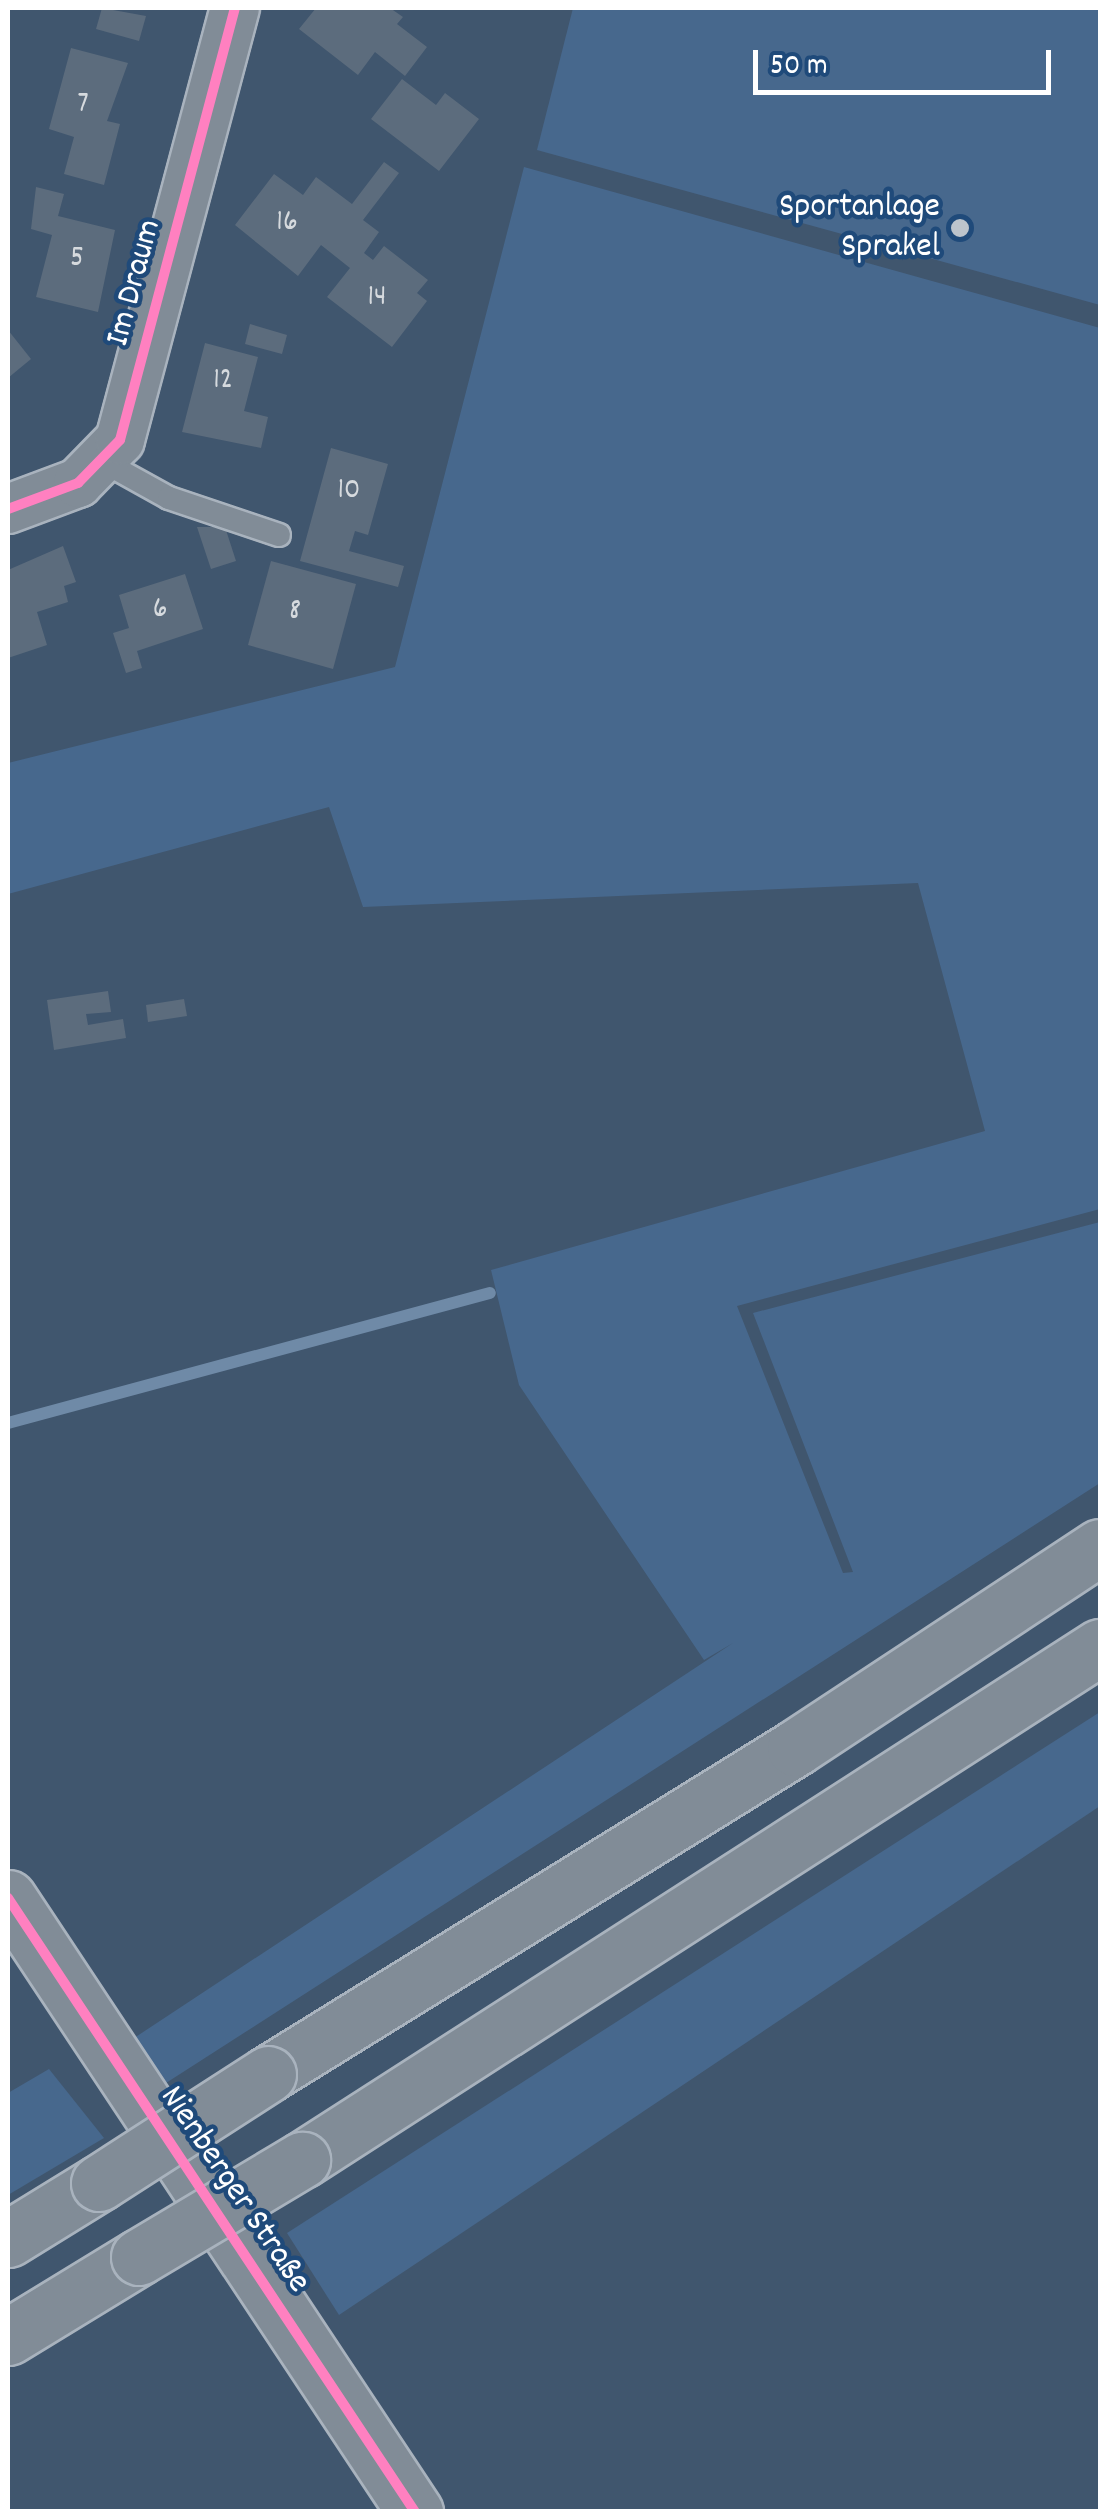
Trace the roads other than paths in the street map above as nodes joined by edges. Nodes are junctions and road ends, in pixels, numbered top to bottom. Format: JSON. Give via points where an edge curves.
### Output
{"nodes":[{"id":1,"x":235,"y":8,"type":"edge"},
{"id":2,"x":104,"y":462,"type":"junction"},
{"id":3,"x":8,"y":508,"type":"edge"},
{"id":4,"x":279,"y":534,"type":"dead end"},
{"id":5,"x":1100,"y":1547,"type":"edge"},
{"id":6,"x":1100,"y":1647,"type":"edge"},
{"id":7,"x":8,"y":1898,"type":"edge"},
{"id":8,"x":8,"y":2239,"type":"edge"},
{"id":9,"x":8,"y":2337,"type":"edge"},
{"id":10,"x":415,"y":2512,"type":"edge"}],
"edges":[{"from":1,"to":2,"type":"street","name":"Im Draum","via":[[128,420]]},
{"from":2,"to":3,"type":"street","name":"Im Draum","via":[[78,483]]},
{"from":2,"to":4,"type":"lane","via":[[169,498]]},
{"from":5,"to":8,"type":"main road","bridge":true,"via":[[794,1748]]},
{"from":6,"to":9,"type":"main road","bridge":true,"via":[[302,2160]]},
{"from":7,"to":10,"type":"main road","name":"Nienberger Straße"}]}
